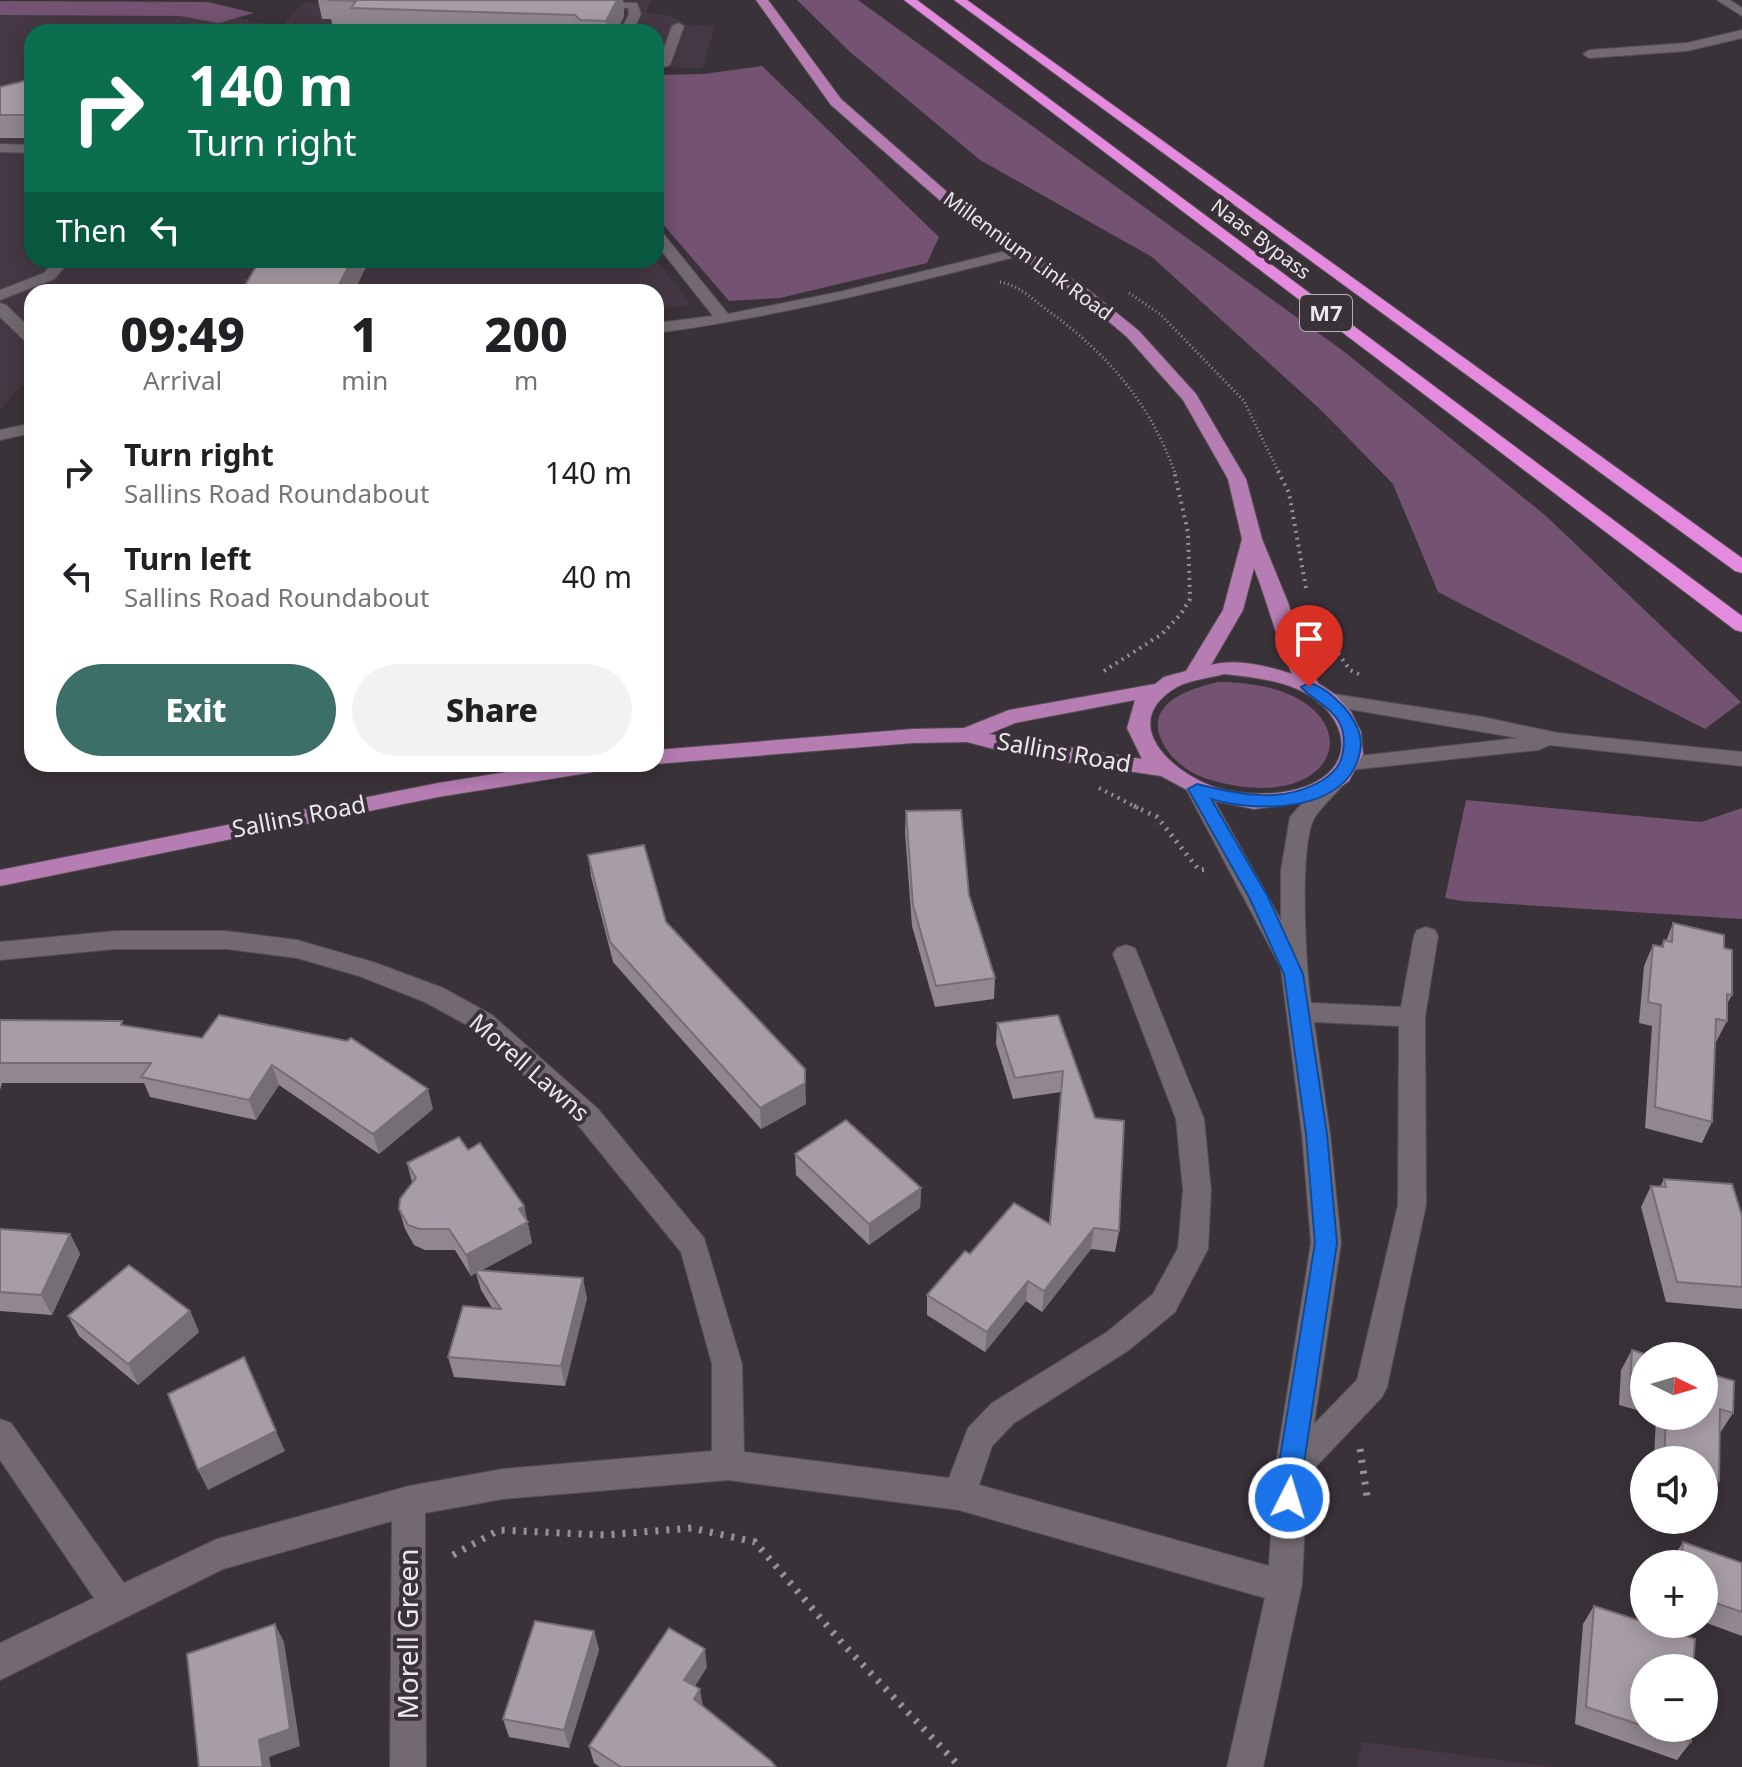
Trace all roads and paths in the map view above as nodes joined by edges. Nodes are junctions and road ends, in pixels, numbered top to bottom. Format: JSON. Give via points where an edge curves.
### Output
{"nodes":[{"id":1,"x":910,"y":0,"type":"edge"},
{"id":2,"x":960,"y":0,"type":"edge"},
{"id":3,"x":1723,"y":0,"type":"edge"},
{"id":4,"x":578,"y":5,"type":"edge"},
{"id":5,"x":766,"y":6,"type":"edge"},
{"id":6,"x":1742,"y":13,"type":"edge"},
{"id":7,"x":630,"y":24,"type":"edge"},
{"id":8,"x":678,"y":26,"type":"dead end"},
{"id":9,"x":1742,"y":34,"type":"edge"},
{"id":10,"x":1589,"y":54,"type":"dead end"},
{"id":11,"x":664,"y":56,"type":"edge"},
{"id":12,"x":0,"y":148,"type":"edge"},
{"id":13,"x":24,"y":149,"type":"edge"},
{"id":14,"x":664,"y":244,"type":"edge"},
{"id":15,"x":1018,"y":252,"type":"junction"},
{"id":16,"x":56,"y":268,"type":"edge"},
{"id":17,"x":990,"y":280,"type":"dead end"},
{"id":18,"x":28,"y":284,"type":"edge"},
{"id":19,"x":24,"y":286,"type":"edge"},
{"id":20,"x":0,"y":295,"type":"edge"},
{"id":21,"x":0,"y":308,"type":"edge"},
{"id":22,"x":724,"y":319,"type":"junction"},
{"id":23,"x":664,"y":327,"type":"edge"},
{"id":24,"x":24,"y":331,"type":"edge"},
{"id":25,"x":24,"y":430,"type":"edge"},
{"id":26,"x":0,"y":435,"type":"edge"},
{"id":27,"x":1252,"y":539,"type":"junction"},
{"id":28,"x":1742,"y":567,"type":"edge"},
{"id":29,"x":1315,"y":619,"type":"dead end"},
{"id":30,"x":1742,"y":626,"type":"edge"},
{"id":31,"x":1196,"y":672,"type":"junction"},
{"id":32,"x":1092,"y":677,"type":"dead end"},
{"id":33,"x":1375,"y":682,"type":"dead end"},
{"id":34,"x":1155,"y":690,"type":"junction"},
{"id":35,"x":1318,"y":693,"type":"junction"},
{"id":36,"x":967,"y":735,"type":"junction"},
{"id":37,"x":1558,"y":740,"type":"junction"},
{"id":38,"x":664,"y":756,"type":"edge"},
{"id":39,"x":1742,"y":759,"type":"edge"},
{"id":40,"x":1162,"y":769,"type":"junction"},
{"id":41,"x":1343,"y":771,"type":"junction"},
{"id":42,"x":550,"y":772,"type":"edge"},
{"id":43,"x":1088,"y":783,"type":"dead end"},
{"id":44,"x":1197,"y":789,"type":"junction"},
{"id":45,"x":1199,"y":870,"type":"dead end"},
{"id":46,"x":0,"y":878,"type":"edge"},
{"id":47,"x":1426,"y":936,"type":"dead end"},
{"id":48,"x":0,"y":951,"type":"edge"},
{"id":49,"x":1126,"y":954,"type":"dead end"},
{"id":50,"x":1294,"y":974,"type":"junction"},
{"id":51,"x":1300,"y":1012,"type":"junction"},
{"id":52,"x":1412,"y":1017,"type":"junction"},
{"id":53,"x":0,"y":1433,"type":"edge"},
{"id":54,"x":728,"y":1465,"type":"junction"},
{"id":55,"x":1291,"y":1470,"type":"junction"},
{"id":56,"x":959,"y":1495,"type":"junction"},
{"id":57,"x":409,"y":1501,"type":"junction"},
{"id":58,"x":453,"y":1555,"type":"dead end"},
{"id":59,"x":1285,"y":1584,"type":"junction"},
{"id":60,"x":118,"y":1604,"type":"junction"},
{"id":61,"x":0,"y":1662,"type":"edge"},
{"id":62,"x":408,"y":1767,"type":"edge"},
{"id":63,"x":960,"y":1767,"type":"edge"},
{"id":64,"x":1245,"y":1767,"type":"edge"}],
"edges":[{"from":1,"to":30,"type":"highway","name":"Naas Bypass","number":"M7"},
{"from":2,"to":28,"type":"highway","name":"Naas Bypass","number":"M7"},
{"from":3,"to":6,"type":"street"},
{"from":4,"to":7,"type":"street","via":[[633,5]]},
{"from":5,"to":15,"type":"main road","name":"Millennium Link Road","via":[[836,102],[949,201]]},
{"from":8,"to":11,"type":"street"},
{"from":9,"to":10,"type":"street","via":[[1687,47]]},
{"from":12,"to":13,"type":"street"},
{"from":14,"to":22,"type":"street"},
{"from":15,"to":22,"type":"street"},
{"from":15,"to":27,"type":"main road","name":"Millennium Link Road","via":[[1080,290],[1133,334],[1190,398],[1237,479]]},
{"from":16,"to":18,"type":"street"},
{"from":17,"to":32,"type":"path","via":[[1013,284],[1108,359],[1149,412],[1179,479],[1189,531],[1190,600],[1172,626]]},
{"from":19,"to":20,"type":"street"},
{"from":21,"to":24,"type":"street"},
{"from":22,"to":23,"type":"street"},
{"from":25,"to":26,"type":"street"},
{"from":27,"to":31,"type":"main road","name":"Millennium Link Road","via":[[1233,610]]},
{"from":27,"to":35,"type":"main road","name":"Millennium Link Road","via":[[1292,651]]},
{"from":29,"to":33,"type":"path","via":[[1350,670]]},
{"from":31,"to":34,"type":"main road"},
{"from":31,"to":35,"type":"main road","via":[[1253,670],[1282,676]]},
{"from":34,"to":36,"type":"main road","name":"Sallins Road","via":[[1009,717]]},
{"from":34,"to":40,"type":"main road","via":[[1141,708],[1137,728],[1144,749]]},
{"from":35,"to":37,"type":"street"},
{"from":35,"to":41,"type":"main road","via":[[1346,719],[1354,741]]},
{"from":36,"to":38,"type":"main road","name":"Sallins Road"},
{"from":36,"to":40,"type":"main road","name":"Sallins Road"},
{"from":37,"to":39,"type":"street"},
{"from":37,"to":41,"type":"street"},
{"from":40,"to":44,"type":"main road"},
{"from":41,"to":44,"type":"main road","via":[[1316,792],[1289,800],[1258,802]]},
{"from":41,"to":50,"type":"street","via":[[1302,817],[1291,902]]},
{"from":42,"to":46,"type":"main road","name":"Sallins Road"},
{"from":43,"to":45,"type":"path","via":[[1157,817]]},
{"from":44,"to":50,"type":"street"},
{"from":47,"to":52,"type":"street"},
{"from":48,"to":54,"type":"street","name":"Morell Lawns","via":[[115,940],[226,940],[297,949],[421,990],[483,1022],[588,1117],[694,1247],[727,1364]]},
{"from":49,"to":56,"type":"street","via":[[1190,1119],[1197,1190],[1193,1249],[1164,1303],[1118,1341],[1003,1413],[979,1438]]},
{"from":50,"to":51,"type":"street"},
{"from":51,"to":52,"type":"street"},
{"from":51,"to":55,"type":"street","via":[[1326,1243]]},
{"from":52,"to":55,"type":"street","via":[[1412,1205],[1371,1387]]},
{"from":53,"to":60,"type":"street"},
{"from":54,"to":56,"type":"street"},
{"from":54,"to":57,"type":"street","via":[[503,1484]]},
{"from":55,"to":59,"type":"street"},
{"from":56,"to":59,"type":"street"},
{"from":57,"to":60,"type":"street","via":[[217,1555]]},
{"from":57,"to":62,"type":"street","name":"Morell Green"},
{"from":58,"to":63,"type":"path","via":[[499,1530],[604,1535],[692,1528],[755,1542]]},
{"from":59,"to":64,"type":"street"},
{"from":60,"to":61,"type":"street"}]}
